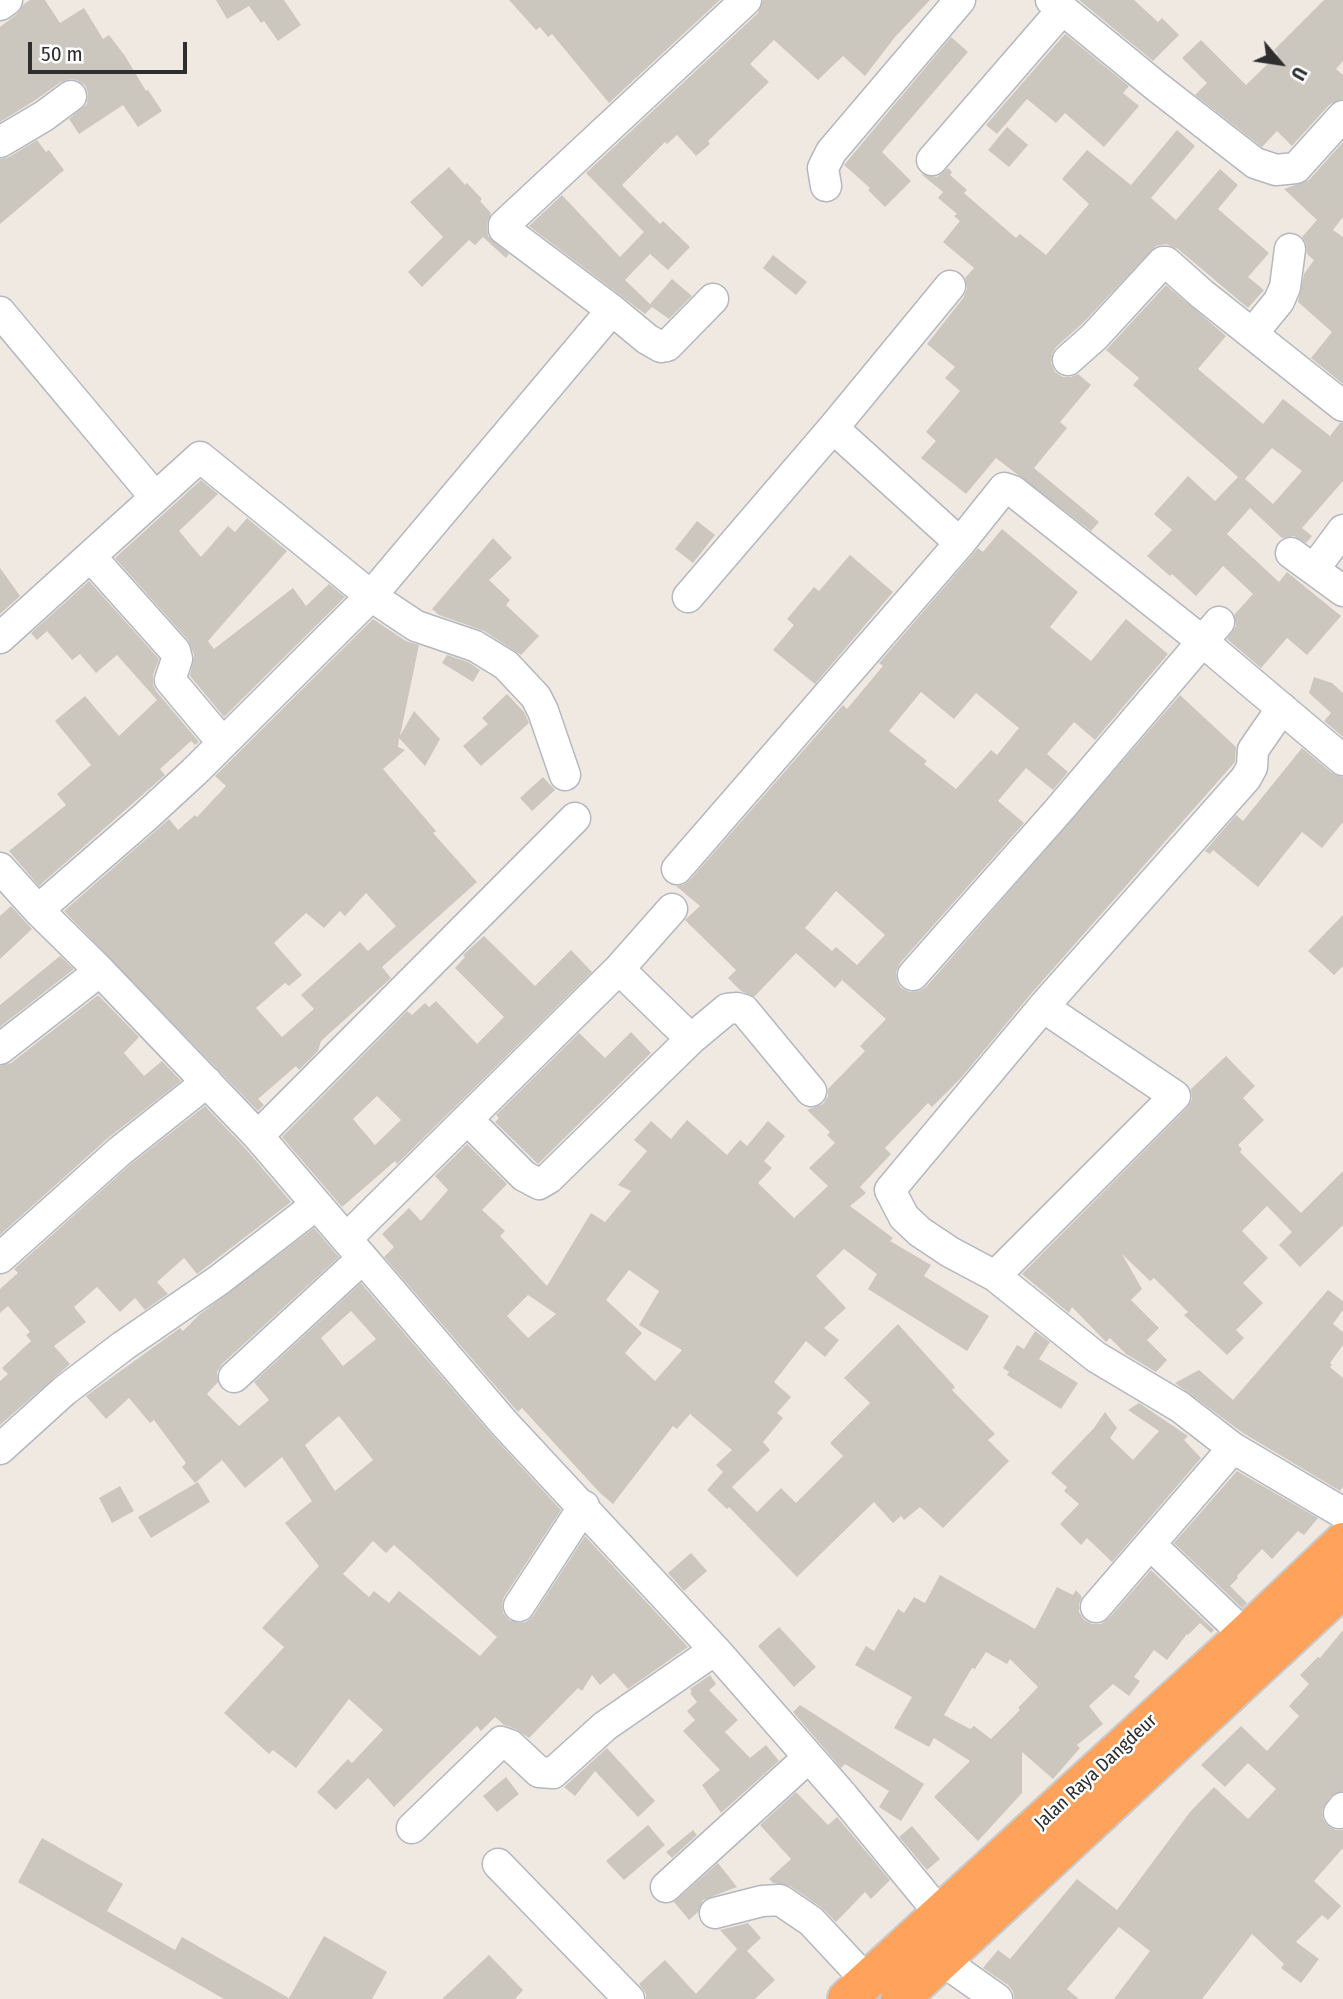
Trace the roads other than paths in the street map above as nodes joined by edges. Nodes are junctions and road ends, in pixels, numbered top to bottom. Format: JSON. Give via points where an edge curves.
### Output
{"nodes":[{"id":1,"x":7,"y":0,"type":"edge"},
{"id":2,"x":746,"y":0,"type":"edge"},
{"id":3,"x":960,"y":0,"type":"edge"},
{"id":4,"x":0,"y":5,"type":"edge"},
{"id":5,"x":1057,"y":5,"type":"edge"},
{"id":6,"x":71,"y":96,"type":"dead end"},
{"id":7,"x":1343,"y":116,"type":"edge"},
{"id":8,"x":0,"y":142,"type":"edge"},
{"id":9,"x":932,"y":160,"type":"dead end"},
{"id":10,"x":826,"y":186,"type":"dead end"},
{"id":11,"x":1290,"y":249,"type":"dead end"},
{"id":12,"x":950,"y":286,"type":"dead end"},
{"id":13,"x":713,"y":299,"type":"dead end"},
{"id":14,"x":612,"y":310,"type":"junction"},
{"id":15,"x":0,"y":313,"type":"edge"},
{"id":16,"x":1252,"y":334,"type":"junction"},
{"id":17,"x":1068,"y":360,"type":"dead end"},
{"id":18,"x":1343,"y":407,"type":"edge"},
{"id":19,"x":833,"y":428,"type":"junction"},
{"id":20,"x":155,"y":497,"type":"junction"},
{"id":21,"x":1343,"y":530,"type":"edge"},
{"id":22,"x":960,"y":543,"type":"junction"},
{"id":23,"x":91,"y":557,"type":"junction"},
{"id":24,"x":1343,"y":591,"type":"edge"},
{"id":25,"x":371,"y":596,"type":"junction"},
{"id":26,"x":688,"y":597,"type":"dead end"},
{"id":27,"x":1211,"y":631,"type":"junction"},
{"id":28,"x":0,"y":638,"type":"edge"},
{"id":29,"x":1282,"y":708,"type":"junction"},
{"id":30,"x":223,"y":743,"type":"junction"},
{"id":31,"x":1343,"y":760,"type":"edge"},
{"id":32,"x":565,"y":775,"type":"dead end"},
{"id":33,"x":575,"y":818,"type":"dead end"},
{"id":34,"x":0,"y":868,"type":"edge"},
{"id":35,"x":677,"y":869,"type":"dead end"},
{"id":36,"x":672,"y":909,"type":"dead end"},
{"id":37,"x":38,"y":910,"type":"junction"},
{"id":38,"x":619,"y":969,"type":"junction"},
{"id":39,"x":100,"y":971,"type":"junction"},
{"id":40,"x":913,"y":975,"type":"dead end"},
{"id":41,"x":1043,"y":1007,"type":"junction"},
{"id":42,"x":691,"y":1039,"type":"junction"},
{"id":43,"x":0,"y":1049,"type":"edge"},
{"id":44,"x":207,"y":1082,"type":"junction"},
{"id":45,"x":811,"y":1091,"type":"dead end"},
{"id":46,"x":467,"y":1119,"type":"junction"},
{"id":47,"x":258,"y":1136,"type":"junction"},
{"id":48,"x":316,"y":1205,"type":"junction"},
{"id":49,"x":355,"y":1249,"type":"junction"},
{"id":50,"x":0,"y":1258,"type":"edge"},
{"id":51,"x":995,"y":1276,"type":"junction"},
{"id":52,"x":234,"y":1377,"type":"dead end"},
{"id":53,"x":1233,"y":1448,"type":"junction"},
{"id":54,"x":0,"y":1449,"type":"edge"},
{"id":55,"x":584,"y":1507,"type":"junction"},
{"id":56,"x":1343,"y":1513,"type":"edge"},
{"id":57,"x":1343,"y":1542,"type":"edge"},
{"id":58,"x":1151,"y":1545,"type":"junction"},
{"id":59,"x":1343,"y":1588,"type":"edge"},
{"id":60,"x":519,"y":1606,"type":"dead end"},
{"id":61,"x":1096,"y":1607,"type":"dead end"},
{"id":62,"x":1245,"y":1635,"type":"junction"},
{"id":63,"x":715,"y":1650,"type":"junction"},
{"id":64,"x":809,"y":1757,"type":"junction"},
{"id":65,"x":412,"y":1828,"type":"dead end"},
{"id":66,"x":498,"y":1864,"type":"dead end"},
{"id":67,"x":666,"y":1887,"type":"dead end"},
{"id":68,"x":715,"y":1913,"type":"dead end"},
{"id":69,"x":941,"y":1915,"type":"junction"},
{"id":70,"x":943,"y":1961,"type":"junction"},
{"id":71,"x":872,"y":1993,"type":"edge"},
{"id":72,"x":629,"y":1999,"type":"edge"},
{"id":73,"x":997,"y":1999,"type":"edge"}],
"edges":[{"from":1,"to":4,"type":"street"},
{"from":2,"to":14,"type":"street","via":[[504,225]]},
{"from":3,"to":10,"type":"street","via":[[831,152],[823,168]]},
{"from":5,"to":7,"type":"street","via":[[1255,163],[1276,170],[1296,168]]},
{"from":5,"to":9,"type":"street"},
{"from":6,"to":8,"type":"street"},
{"from":11,"to":16,"type":"street","via":[[1279,301]]},
{"from":12,"to":19,"type":"street"},
{"from":13,"to":14,"type":"street","via":[[662,347]]},
{"from":14,"to":25,"type":"street"},
{"from":15,"to":20,"type":"street"},
{"from":16,"to":17,"type":"street","via":[[1163,262]]},
{"from":16,"to":18,"type":"street"},
{"from":19,"to":22,"type":"street"},
{"from":19,"to":26,"type":"street"},
{"from":20,"to":23,"type":"street"},
{"from":20,"to":25,"type":"street","via":[[195,459],[203,458]]},
{"from":21,"to":24,"type":"street","via":[[1303,561]]},
{"from":22,"to":27,"type":"street","via":[[1001,489],[1007,488]]},
{"from":22,"to":35,"type":"street"},
{"from":23,"to":28,"type":"street"},
{"from":23,"to":30,"type":"street","via":[[175,651],[170,680]]},
{"from":25,"to":30,"type":"street"},
{"from":25,"to":32,"type":"street","via":[[416,626],[491,654],[515,673],[543,711]]},
{"from":27,"to":29,"type":"street"},
{"from":27,"to":40,"type":"street"},
{"from":29,"to":31,"type":"street"},
{"from":29,"to":41,"type":"street","via":[[1253,750],[1246,778]]},
{"from":30,"to":37,"type":"street"},
{"from":33,"to":47,"type":"street"},
{"from":34,"to":37,"type":"street"},
{"from":36,"to":38,"type":"street"},
{"from":37,"to":39,"type":"street"},
{"from":38,"to":42,"type":"street"},
{"from":38,"to":46,"type":"street"},
{"from":39,"to":43,"type":"street"},
{"from":39,"to":44,"type":"street"},
{"from":41,"to":51,"type":"street","via":[[890,1190],[904,1217],[920,1232]]},
{"from":41,"to":51,"type":"street","via":[[1175,1096]]},
{"from":42,"to":45,"type":"street","via":[[727,1009],[744,1010]]},
{"from":42,"to":46,"type":"street","via":[[539,1185],[524,1176]]},
{"from":44,"to":47,"type":"street"},
{"from":44,"to":50,"type":"street","via":[[120,1151]]},
{"from":46,"to":49,"type":"street"},
{"from":47,"to":48,"type":"street"},
{"from":48,"to":49,"type":"street"},
{"from":48,"to":54,"type":"street","via":[[64,1391]]},
{"from":49,"to":52,"type":"street"},
{"from":49,"to":55,"type":"street","via":[[504,1423]]},
{"from":51,"to":53,"type":"street","via":[[1096,1357],[1180,1407]]},
{"from":53,"to":56,"type":"street"},
{"from":53,"to":58,"type":"street"},
{"from":55,"to":60,"type":"street"},
{"from":55,"to":63,"type":"street"},
{"from":57,"to":62,"type":"highway","name":"Jalan Raya Dangdeur"},
{"from":58,"to":61,"type":"street"},
{"from":58,"to":62,"type":"street"},
{"from":59,"to":70,"type":"highway","name":"Jalan Raya Dangdeur"},
{"from":62,"to":69,"type":"highway","name":"Jalan Raya Dangdeur"},
{"from":63,"to":64,"type":"street"},
{"from":63,"to":65,"type":"street","via":[[605,1726],[553,1773],[539,1772],[510,1745],[500,1742]]},
{"from":64,"to":67,"type":"street"},
{"from":64,"to":69,"type":"street"},
{"from":66,"to":72,"type":"street"},
{"from":68,"to":71,"type":"street","via":[[780,1900],[811,1921]]},
{"from":69,"to":71,"type":"highway","name":"Jalan Raya Dangdeur"},
{"from":70,"to":71,"type":"highway","name":"Jalan Raya Dangdeur"},
{"from":70,"to":73,"type":"street"}]}
